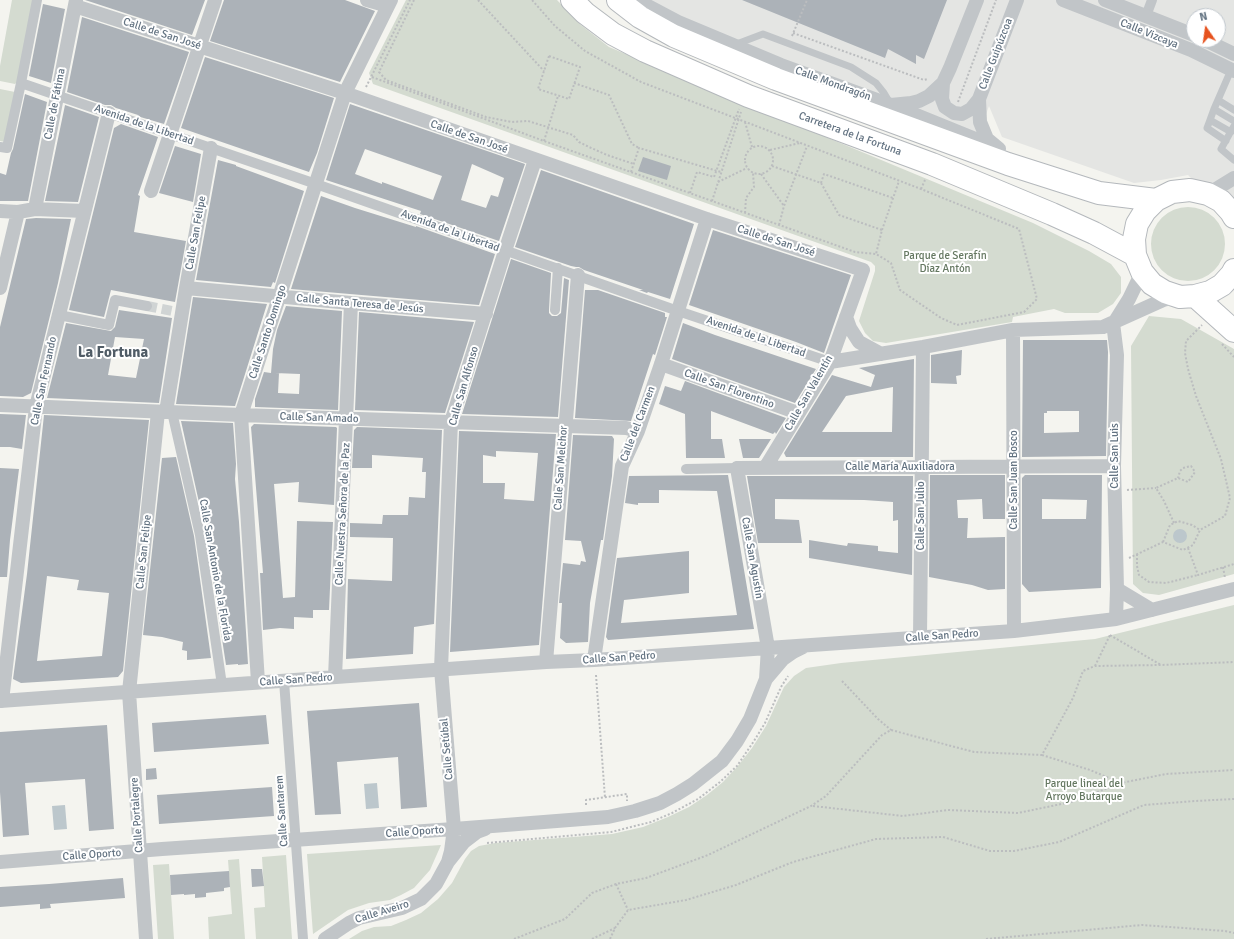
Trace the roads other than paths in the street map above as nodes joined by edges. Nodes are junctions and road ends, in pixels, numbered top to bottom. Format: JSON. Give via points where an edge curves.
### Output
{"nodes":[{"id":1,"x":37,"y":0,"type":"edge"},
{"id":2,"x":215,"y":0,"type":"edge"},
{"id":3,"x":367,"y":0,"type":"edge"},
{"id":4,"x":572,"y":0,"type":"edge"},
{"id":5,"x":618,"y":0,"type":"edge"},
{"id":6,"x":641,"y":0,"type":"edge"},
{"id":7,"x":977,"y":0,"type":"edge"},
{"id":8,"x":1017,"y":0,"type":"edge"},
{"id":9,"x":1063,"y":0,"type":"edge"},
{"id":10,"x":1105,"y":0,"type":"edge"},
{"id":11,"x":1152,"y":0,"type":"edge"},
{"id":12,"x":75,"y":3,"type":"edge"},
{"id":13,"x":389,"y":3,"type":"edge"},
{"id":14,"x":1146,"y":16,"type":"junction"},
{"id":15,"x":1186,"y":32,"type":"edge"},
{"id":16,"x":733,"y":45,"type":"junction"},
{"id":17,"x":200,"y":46,"type":"junction"},
{"id":18,"x":1222,"y":48,"type":"edge"},
{"id":19,"x":1234,"y":54,"type":"edge"},
{"id":20,"x":1233,"y":70,"type":"edge"},
{"id":21,"x":21,"y":83,"type":"junction"},
{"id":22,"x":942,"y":83,"type":"junction"},
{"id":23,"x":345,"y":93,"type":"junction"},
{"id":24,"x":57,"y":96,"type":"junction"},
{"id":25,"x":979,"y":99,"type":"junction"},
{"id":26,"x":1218,"y":100,"type":"junction"},
{"id":27,"x":891,"y":105,"type":"junction"},
{"id":28,"x":1214,"y":109,"type":"junction"},
{"id":29,"x":1234,"y":110,"type":"edge"},
{"id":30,"x":109,"y":113,"type":"junction"},
{"id":31,"x":1210,"y":120,"type":"junction"},
{"id":32,"x":1234,"y":121,"type":"edge"},
{"id":33,"x":1232,"y":129,"type":"edge"},
{"id":34,"x":170,"y":133,"type":"junction"},
{"id":35,"x":1226,"y":141,"type":"junction"},
{"id":36,"x":0,"y":147,"type":"edge"},
{"id":37,"x":211,"y":148,"type":"junction"},
{"id":38,"x":1004,"y":157,"type":"junction"},
{"id":39,"x":535,"y":160,"type":"junction"},
{"id":40,"x":1234,"y":160,"type":"edge"},
{"id":41,"x":1234,"y":178,"type":"edge"},
{"id":42,"x":316,"y":184,"type":"junction"},
{"id":43,"x":151,"y":191,"type":"dead end"},
{"id":44,"x":1208,"y":194,"type":"junction"},
{"id":45,"x":1156,"y":200,"type":"junction"},
{"id":46,"x":35,"y":209,"type":"junction"},
{"id":47,"x":0,"y":210,"type":"edge"},
{"id":48,"x":84,"y":211,"type":"junction"},
{"id":49,"x":18,"y":212,"type":"junction"},
{"id":50,"x":1234,"y":217,"type":"edge"},
{"id":51,"x":707,"y":219,"type":"junction"},
{"id":52,"x":505,"y":251,"type":"junction"},
{"id":53,"x":1138,"y":264,"type":"junction"},
{"id":54,"x":558,"y":268,"type":"junction"},
{"id":55,"x":863,"y":270,"type":"joint"},
{"id":56,"x":1234,"y":270,"type":"edge"},
{"id":57,"x":578,"y":275,"type":"junction"},
{"id":58,"x":0,"y":288,"type":"edge"},
{"id":59,"x":186,"y":288,"type":"junction"},
{"id":60,"x":1188,"y":296,"type":"junction"},
{"id":61,"x":280,"y":297,"type":"junction"},
{"id":62,"x":351,"y":303,"type":"junction"},
{"id":63,"x":147,"y":306,"type":"tunnel mouth"},
{"id":64,"x":555,"y":310,"type":"dead end"},
{"id":65,"x":678,"y":311,"type":"junction"},
{"id":66,"x":486,"y":314,"type":"junction"},
{"id":67,"x":59,"y":315,"type":"junction"},
{"id":68,"x":846,"y":317,"type":"junction"},
{"id":69,"x":1113,"y":323,"type":"junction"},
{"id":70,"x":1013,"y":330,"type":"junction"},
{"id":71,"x":1234,"y":331,"type":"edge"},
{"id":72,"x":923,"y":347,"type":"junction"},
{"id":73,"x":881,"y":354,"type":"junction"},
{"id":74,"x":830,"y":362,"type":"junction"},
{"id":75,"x":661,"y":364,"type":"junction"},
{"id":76,"x":0,"y":405,"type":"edge"},
{"id":77,"x":36,"y":406,"type":"junction"},
{"id":78,"x":165,"y":412,"type":"junction"},
{"id":79,"x":798,"y":414,"type":"junction"},
{"id":80,"x":242,"y":415,"type":"junction"},
{"id":81,"x":347,"y":418,"type":"junction"},
{"id":82,"x":452,"y":422,"type":"junction"},
{"id":83,"x":565,"y":426,"type":"junction"},
{"id":84,"x":638,"y":431,"type":"junction"},
{"id":85,"x":1114,"y":466,"type":"junction"},
{"id":86,"x":921,"y":467,"type":"junction"},
{"id":87,"x":1014,"y":467,"type":"junction"},
{"id":88,"x":737,"y":468,"type":"junction"},
{"id":89,"x":765,"y":468,"type":"junction"},
{"id":90,"x":686,"y":469,"type":"dead end"},
{"id":91,"x":1117,"y":589,"type":"junction"},
{"id":92,"x":1234,"y":589,"type":"edge"},
{"id":93,"x":1152,"y":610,"type":"junction"},
{"id":94,"x":1116,"y":619,"type":"junction"},
{"id":95,"x":1014,"y":631,"type":"junction"},
{"id":96,"x":920,"y":637,"type":"junction"},
{"id":97,"x":808,"y":645,"type":"junction"},
{"id":98,"x":768,"y":648,"type":"junction"},
{"id":99,"x":594,"y":660,"type":"junction"},
{"id":100,"x":546,"y":662,"type":"junction"},
{"id":101,"x":441,"y":669,"type":"junction"},
{"id":102,"x":335,"y":677,"type":"junction"},
{"id":103,"x":766,"y":679,"type":"junction"},
{"id":104,"x":284,"y":681,"type":"junction"},
{"id":105,"x":258,"y":682,"type":"junction"},
{"id":106,"x":222,"y":685,"type":"junction"},
{"id":107,"x":129,"y":692,"type":"junction"},
{"id":108,"x":1,"y":701,"type":"edge"},
{"id":109,"x":490,"y":826,"type":"junction"},
{"id":110,"x":454,"y":829,"type":"junction"},
{"id":111,"x":296,"y":840,"type":"junction"},
{"id":112,"x":140,"y":852,"type":"junction"},
{"id":113,"x":0,"y":862,"type":"edge"},
{"id":114,"x":448,"y":862,"type":"junction"},
{"id":115,"x":146,"y":939,"type":"edge"},
{"id":116,"x":303,"y":939,"type":"edge"},
{"id":117,"x":326,"y":939,"type":"edge"}],
"edges":[{"from":1,"to":21,"type":"street"},
{"from":2,"to":17,"type":"street"},
{"from":3,"to":13,"type":"street"},
{"from":4,"to":53,"type":"main road","name":"Carretera de la Fortuna","via":[[613,34],[645,51],[744,94],[932,164],[1019,200],[1094,233]]},
{"from":5,"to":38,"type":"main road","via":[[640,17],[681,39],[776,79]]},
{"from":6,"to":16,"type":"street","name":"Calle Mondragón","via":[[678,22]]},
{"from":7,"to":22,"type":"street","name":"Calle Mondragón"},
{"from":8,"to":25,"type":"street","name":"Calle Guipúzcoa"},
{"from":9,"to":20,"type":"street","name":"Calle Vizcaya","via":[[1191,50]]},
{"from":10,"to":14,"type":"street","name":"Calle Vizcaya"},
{"from":11,"to":14,"type":"street"},
{"from":12,"to":17,"type":"street","name":"Calle de San José"},
{"from":12,"to":24,"type":"street","name":"Calle de Fátima"},
{"from":13,"to":23,"type":"street","name":"Calle Santo Domingo"},
{"from":14,"to":15,"type":"street","name":"Calle Vizcaya"},
{"from":16,"to":27,"type":"street","name":"Calle Mondragón"},
{"from":16,"to":27,"type":"lane","via":[[763,34],[851,67],[876,83]]},
{"from":17,"to":23,"type":"street","name":"Calle de San José"},
{"from":17,"to":34,"type":"street"},
{"from":18,"to":19,"type":"street"},
{"from":20,"to":26,"type":"lane"},
{"from":21,"to":24,"type":"street","name":"Avenida de la Libertad"},
{"from":21,"to":36,"type":"street","via":[[7,148]]},
{"from":22,"to":25,"type":"street","via":[[942,100],[954,113],[962,114],[971,110]]},
{"from":22,"to":27,"type":"street","name":"Calle Mondragón","via":[[920,101]]},
{"from":23,"to":39,"type":"street","name":"Calle de San José"},
{"from":23,"to":42,"type":"street","name":"Calle Santo Domingo"},
{"from":24,"to":30,"type":"street","name":"Avenida de la Libertad"},
{"from":24,"to":46,"type":"street","name":"Calle de Fátima"},
{"from":25,"to":38,"type":"street","name":"Calle Guipúzcoa","via":[[980,122],[987,139]]},
{"from":26,"to":28,"type":"lane"},
{"from":26,"to":29,"type":"lane"},
{"from":27,"to":38,"type":"street"},
{"from":28,"to":31,"type":"lane"},
{"from":28,"to":32,"type":"lane"},
{"from":30,"to":34,"type":"street","name":"Avenida de la Libertad"},
{"from":30,"to":48,"type":"street","name":"Calle San Fernando"},
{"from":31,"to":33,"type":"lane"},
{"from":31,"to":35,"type":"lane","via":[[1207,128]]},
{"from":33,"to":35,"type":"lane"},
{"from":34,"to":37,"type":"street","name":"Avenida de la Libertad"},
{"from":34,"to":43,"type":"street"},
{"from":35,"to":40,"type":"lane","via":[[1221,149]]},
{"from":37,"to":42,"type":"street","name":"Avenida de la Libertad"},
{"from":37,"to":59,"type":"street","name":"Calle San Felipe"},
{"from":38,"to":45,"type":"main road","via":[[1100,193]]},
{"from":39,"to":51,"type":"street","name":"Calle de San José"},
{"from":39,"to":52,"type":"street","name":"Calle San Alfonso"},
{"from":41,"to":44,"type":"street"},
{"from":42,"to":52,"type":"street","name":"Avenida de la Libertad"},
{"from":42,"to":61,"type":"street","name":"Calle Santo Domingo"},
{"from":44,"to":45,"type":"main road","via":[[1190,190],[1172,192]]},
{"from":44,"to":50,"type":"main road","via":[[1221,201]]},
{"from":45,"to":53,"type":"main road","via":[[1145,210],[1137,224],[1134,239]]},
{"from":46,"to":48,"type":"street"},
{"from":46,"to":49,"type":"street"},
{"from":47,"to":49,"type":"street"},
{"from":48,"to":67,"type":"street","name":"Calle San Fernando"},
{"from":49,"to":58,"type":"street"},
{"from":51,"to":55,"type":"street","name":"Calle de San José"},
{"from":51,"to":65,"type":"street","name":"Calle del Carmen"},
{"from":52,"to":54,"type":"street","name":"Avenida de la Libertad"},
{"from":52,"to":66,"type":"street","name":"Calle San Alfonso"},
{"from":53,"to":60,"type":"main road","name":"Carretera de la Fortuna","via":[[1152,284],[1165,292]]},
{"from":53,"to":69,"type":"street","via":[[1129,299]]},
{"from":54,"to":57,"type":"street","name":"Avenida de la Libertad"},
{"from":54,"to":64,"type":"street"},
{"from":55,"to":68,"type":"street","name":"Calle San Valentín"},
{"from":56,"to":60,"type":"main road","via":[[1222,284],[1210,292]]},
{"from":57,"to":65,"type":"street","name":"Avenida de la Libertad"},
{"from":57,"to":83,"type":"street","name":"Calle San Melchor"},
{"from":59,"to":61,"type":"street","name":"Calle Santa Teresa de Jesús"},
{"from":59,"to":78,"type":"street","name":"Calle San Felipe"},
{"from":60,"to":69,"type":"street","name":"Avenida de la Libertad","via":[[1163,300]]},
{"from":60,"to":71,"type":"main road"},
{"from":61,"to":62,"type":"street","name":"Calle Santa Teresa de Jesús"},
{"from":61,"to":80,"type":"street","name":"Calle Santo Domingo"},
{"from":62,"to":66,"type":"street","name":"Calle Santa Teresa de Jesús"},
{"from":62,"to":81,"type":"street","name":"Calle Nuestra Señora de la Paz"},
{"from":63,"to":67,"type":"street","via":[[115,300],[109,325]]},
{"from":65,"to":74,"type":"street","name":"Avenida de la Libertad"},
{"from":65,"to":75,"type":"street","name":"Calle del Carmen"},
{"from":66,"to":82,"type":"street","name":"Calle San Alfonso"},
{"from":67,"to":77,"type":"street","name":"Calle San Fernando"},
{"from":68,"to":73,"type":"street","via":[[859,342]]},
{"from":68,"to":74,"type":"street","name":"Calle San Valentín"},
{"from":69,"to":70,"type":"street","name":"Avenida de la Libertad","via":[[1103,327]]},
{"from":69,"to":85,"type":"street","name":"Calle San Luis","via":[[1116,354]]},
{"from":70,"to":72,"type":"street","name":"Avenida de la Libertad"},
{"from":70,"to":87,"type":"street","name":"Calle San Juan Bosco"},
{"from":72,"to":73,"type":"street","name":"Avenida de la Libertad"},
{"from":72,"to":86,"type":"street","name":"Calle San Julio"},
{"from":73,"to":74,"type":"street","name":"Avenida de la Libertad"},
{"from":74,"to":79,"type":"street","name":"Calle San Valentín"},
{"from":75,"to":79,"type":"street","name":"Calle San Florentino"},
{"from":75,"to":84,"type":"street","name":"Calle del Carmen"},
{"from":76,"to":77,"type":"street","name":"Calle San Amado"},
{"from":77,"to":78,"type":"street","name":"Calle San Amado"},
{"from":77,"to":108,"type":"street","name":"Calle San Fernando"},
{"from":78,"to":80,"type":"street","name":"Calle San Amado"},
{"from":78,"to":106,"type":"street","name":"Calle San Antonio de la Florida","via":[[200,535]]},
{"from":78,"to":107,"type":"street","name":"Calle San Felipe"},
{"from":79,"to":89,"type":"street","name":"Calle San Valentín"},
{"from":80,"to":81,"type":"street","name":"Calle San Amado"},
{"from":80,"to":105,"type":"street","name":"Calle Santo Domingo"},
{"from":81,"to":82,"type":"street","name":"Calle San Amado"},
{"from":81,"to":102,"type":"street","name":"Calle Nuestra Señora de la Paz"},
{"from":82,"to":83,"type":"street","name":"Calle San Amado"},
{"from":82,"to":101,"type":"street","name":"Calle San Alfonso"},
{"from":83,"to":84,"type":"street","name":"Calle San Amado","via":[[626,428]]},
{"from":83,"to":100,"type":"street","name":"Calle San Melchor"},
{"from":84,"to":99,"type":"street","name":"Calle del Carmen","via":[[622,466]]},
{"from":85,"to":87,"type":"street","name":"Calle María Auxiliadora"},
{"from":85,"to":91,"type":"street","name":"Calle San Luis"},
{"from":86,"to":87,"type":"street","name":"Calle María Auxiliadora"},
{"from":86,"to":89,"type":"street","name":"Calle María Auxiliadora"},
{"from":86,"to":96,"type":"street","name":"Calle San Julio"},
{"from":87,"to":95,"type":"street","name":"Calle San Juan Bosco"},
{"from":88,"to":89,"type":"street","name":"Calle María Auxiliadora"},
{"from":88,"to":90,"type":"street","name":"Calle María Auxiliadora"},
{"from":88,"to":98,"type":"street","name":"Calle San Agustín"},
{"from":91,"to":93,"type":"street"},
{"from":91,"to":94,"type":"street","name":"Calle San Luis"},
{"from":92,"to":93,"type":"street","name":"Calle San Pedro"},
{"from":93,"to":94,"type":"street","name":"Calle San Pedro"},
{"from":94,"to":95,"type":"street","name":"Calle San Pedro"},
{"from":95,"to":96,"type":"street","name":"Calle San Pedro"},
{"from":96,"to":97,"type":"street","name":"Calle San Pedro"},
{"from":97,"to":98,"type":"street","name":"Calle San Pedro"},
{"from":97,"to":103,"type":"street","name":"Calle Oporto","via":[[783,659]]},
{"from":98,"to":99,"type":"street","name":"Calle San Pedro"},
{"from":98,"to":103,"type":"street","name":"Calle Oporto"},
{"from":99,"to":100,"type":"street","name":"Calle San Pedro"},
{"from":100,"to":101,"type":"street","name":"Calle San Pedro"},
{"from":101,"to":102,"type":"street","name":"Calle San Pedro"},
{"from":101,"to":110,"type":"street","name":"Calle Setúbal"},
{"from":102,"to":104,"type":"street","name":"Calle San Pedro"},
{"from":103,"to":109,"type":"street","name":"Calle Oporto","via":[[750,719],[722,761],[677,794],[654,805],[608,817]]},
{"from":104,"to":105,"type":"street","name":"Calle San Pedro"},
{"from":104,"to":111,"type":"street","name":"Calle Santarem"},
{"from":105,"to":106,"type":"street","name":"Calle San Pedro"},
{"from":106,"to":107,"type":"street","name":"Calle San Pedro"},
{"from":107,"to":108,"type":"street","name":"Calle San Pedro"},
{"from":107,"to":112,"type":"street","name":"Calle Portalegre"},
{"from":109,"to":110,"type":"street","name":"Calle Oporto"},
{"from":109,"to":114,"type":"street","name":"Calle Aveiro","via":[[467,839]]},
{"from":110,"to":111,"type":"street","name":"Calle Oporto"},
{"from":110,"to":114,"type":"street","name":"Calle Aveiro"},
{"from":111,"to":112,"type":"street","name":"Calle Oporto"},
{"from":111,"to":116,"type":"street","name":"Calle Santarem"},
{"from":112,"to":113,"type":"street","name":"Calle Oporto"},
{"from":112,"to":115,"type":"street","name":"Calle Portalegre"},
{"from":114,"to":117,"type":"street","name":"Calle Aveiro","via":[[436,884],[421,899],[402,908],[359,918]]}]}
